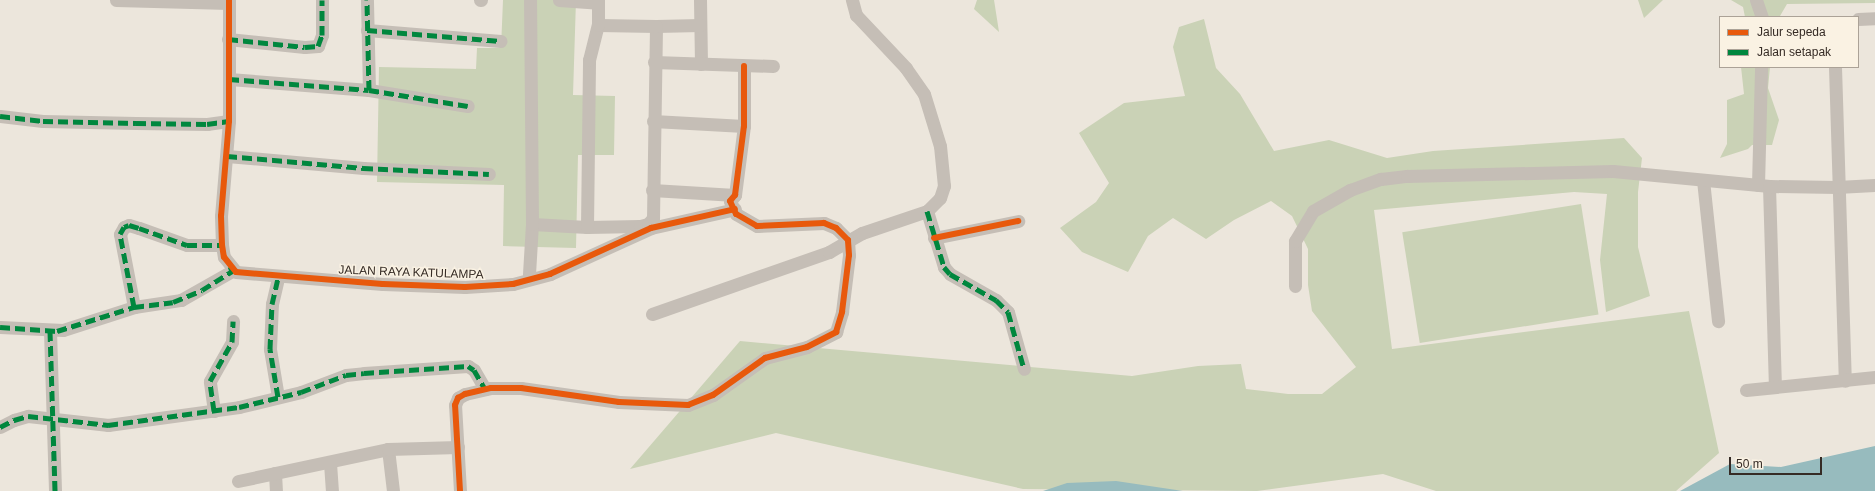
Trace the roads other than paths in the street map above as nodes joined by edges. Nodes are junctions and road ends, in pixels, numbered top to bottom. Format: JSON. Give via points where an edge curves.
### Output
{"nodes":[{"id":1,"x":116,"y":0,"type":"edge"},
{"id":2,"x":322,"y":0,"type":"edge"},
{"id":3,"x":367,"y":0,"type":"edge"},
{"id":4,"x":530,"y":0,"type":"edge"},
{"id":5,"x":559,"y":0,"type":"edge"},
{"id":6,"x":700,"y":0,"type":"edge"},
{"id":7,"x":852,"y":0,"type":"edge"},
{"id":8,"x":1756,"y":0,"type":"edge"},
{"id":9,"x":158,"y":1,"type":"edge"},
{"id":10,"x":229,"y":2,"type":"edge"},
{"id":11,"x":598,"y":2,"type":"edge"},
{"id":12,"x":1762,"y":16,"type":"edge"},
{"id":13,"x":1875,"y":18,"type":"edge"},
{"id":14,"x":1859,"y":19,"type":"edge"},
{"id":15,"x":598,"y":25,"type":"junction"},
{"id":16,"x":700,"y":25,"type":"junction"},
{"id":17,"x":656,"y":26,"type":"junction"},
{"id":18,"x":367,"y":30,"type":"junction"},
{"id":19,"x":228,"y":39,"type":"junction"},
{"id":20,"x":501,"y":40,"type":"dead end"},
{"id":21,"x":654,"y":62,"type":"junction"},
{"id":22,"x":701,"y":64,"type":"junction"},
{"id":23,"x":744,"y":66,"type":"junction"},
{"id":24,"x":773,"y":66,"type":"dead end"},
{"id":25,"x":1761,"y":68,"type":"edge"},
{"id":26,"x":1835,"y":68,"type":"edge"},
{"id":27,"x":229,"y":79,"type":"junction"},
{"id":28,"x":369,"y":90,"type":"junction"},
{"id":29,"x":468,"y":106,"type":"dead end"},
{"id":30,"x":0,"y":116,"type":"edge"},
{"id":31,"x":229,"y":120,"type":"junction"},
{"id":32,"x":653,"y":121,"type":"junction"},
{"id":33,"x":744,"y":126,"type":"junction"},
{"id":34,"x":227,"y":156,"type":"junction"},
{"id":35,"x":489,"y":174,"type":"dead end"},
{"id":36,"x":1703,"y":180,"type":"junction"},
{"id":37,"x":1764,"y":185,"type":"junction"},
{"id":38,"x":1875,"y":185,"type":"edge"},
{"id":39,"x":1837,"y":187,"type":"junction"},
{"id":40,"x":652,"y":190,"type":"junction"},
{"id":41,"x":734,"y":195,"type":"junction"},
{"id":42,"x":734,"y":209,"type":"junction"},
{"id":43,"x":926,"y":211,"type":"junction"},
{"id":44,"x":1018,"y":221,"type":"dead end"},
{"id":45,"x":532,"y":224,"type":"junction"},
{"id":46,"x":587,"y":227,"type":"junction"},
{"id":47,"x":934,"y":238,"type":"junction"},
{"id":48,"x":848,"y":240,"type":"junction"},
{"id":49,"x":222,"y":244,"type":"junction"},
{"id":50,"x":232,"y":271,"type":"junction"},
{"id":51,"x":529,"y":274,"type":"dead end"},
{"id":52,"x":278,"y":278,"type":"junction"},
{"id":53,"x":1295,"y":286,"type":"dead end"},
{"id":54,"x":134,"y":307,"type":"junction"},
{"id":55,"x":652,"y":314,"type":"dead end"},
{"id":56,"x":234,"y":321,"type":"dead end"},
{"id":57,"x":1718,"y":321,"type":"dead end"},
{"id":58,"x":0,"y":327,"type":"edge"},
{"id":59,"x":50,"y":331,"type":"junction"},
{"id":60,"x":1024,"y":369,"type":"dead end"},
{"id":61,"x":1875,"y":377,"type":"edge"},
{"id":62,"x":1845,"y":381,"type":"junction"},
{"id":63,"x":1775,"y":386,"type":"junction"},
{"id":64,"x":485,"y":389,"type":"junction"},
{"id":65,"x":1746,"y":390,"type":"dead end"},
{"id":66,"x":278,"y":397,"type":"junction"},
{"id":67,"x":214,"y":411,"type":"junction"},
{"id":68,"x":54,"y":421,"type":"junction"},
{"id":69,"x":0,"y":427,"type":"edge"},
{"id":70,"x":458,"y":448,"type":"junction"},
{"id":71,"x":388,"y":449,"type":"junction"},
{"id":72,"x":330,"y":463,"type":"junction"},
{"id":73,"x":275,"y":473,"type":"junction"},
{"id":74,"x":238,"y":481,"type":"dead end"},
{"id":75,"x":55,"y":491,"type":"edge"},
{"id":76,"x":276,"y":491,"type":"edge"},
{"id":77,"x":332,"y":491,"type":"edge"},
{"id":78,"x":393,"y":491,"type":"edge"},
{"id":79,"x":460,"y":491,"type":"edge"}],
"edges":[{"from":1,"to":9,"type":"street"},
{"from":2,"to":19,"type":"street","via":[[322,35],[318,46],[305,47]]},
{"from":3,"to":18,"type":"street"},
{"from":4,"to":45,"type":"street"},
{"from":5,"to":11,"type":"street"},
{"from":6,"to":16,"type":"street"},
{"from":7,"to":43,"type":"street","via":[[856,15],[910,72],[928,105],[939,140],[944,186],[940,198]]},
{"from":8,"to":12,"type":"street"},
{"from":9,"to":10,"type":"street"},
{"from":10,"to":19,"type":"street"},
{"from":11,"to":15,"type":"street"},
{"from":13,"to":14,"type":"street"},
{"from":15,"to":17,"type":"street"},
{"from":15,"to":46,"type":"street","via":[[589,60]]},
{"from":16,"to":17,"type":"street"},
{"from":16,"to":22,"type":"street"},
{"from":17,"to":21,"type":"street"},
{"from":18,"to":20,"type":"street"},
{"from":18,"to":28,"type":"street"},
{"from":19,"to":27,"type":"street"},
{"from":21,"to":22,"type":"street"},
{"from":21,"to":32,"type":"street"},
{"from":22,"to":23,"type":"street"},
{"from":23,"to":24,"type":"street"},
{"from":23,"to":33,"type":"street"},
{"from":25,"to":37,"type":"street"},
{"from":26,"to":39,"type":"street"},
{"from":27,"to":28,"type":"street"},
{"from":27,"to":31,"type":"street"},
{"from":28,"to":29,"type":"street"},
{"from":30,"to":31,"type":"street","via":[[43,121],[136,123],[207,124]]},
{"from":31,"to":34,"type":"street"},
{"from":32,"to":33,"type":"street"},
{"from":32,"to":40,"type":"street"},
{"from":33,"to":41,"type":"street"},
{"from":34,"to":35,"type":"street","via":[[363,168]]},
{"from":34,"to":49,"type":"street","via":[[221,216]]},
{"from":36,"to":37,"type":"street"},
{"from":36,"to":53,"type":"street","via":[[1613,171],[1407,176],[1381,179],[1350,190],[1314,211],[1295,241]]},
{"from":36,"to":57,"type":"street"},
{"from":37,"to":39,"type":"street"},
{"from":37,"to":63,"type":"street"},
{"from":38,"to":39,"type":"street"},
{"from":39,"to":62,"type":"street"},
{"from":40,"to":41,"type":"street"},
{"from":40,"to":46,"type":"street","via":[[653,214],[648,224]]},
{"from":41,"to":42,"type":"street","via":[[730,201]]},
{"from":42,"to":48,"type":"street","via":[[736,214],[757,226],[824,223],[836,228]]},
{"from":42,"to":52,"type":"street","name":"JALAN RAYA KATULAMPA","via":[[651,228],[550,274],[523,283],[465,288]]},
{"from":43,"to":47,"type":"street"},
{"from":43,"to":48,"type":"street"},
{"from":44,"to":47,"type":"street"},
{"from":45,"to":46,"type":"street"},
{"from":45,"to":51,"type":"street"},
{"from":47,"to":60,"type":"street","via":[[944,267],[950,274],[996,300],[1008,312]]},
{"from":48,"to":55,"type":"street","via":[[829,252]]},
{"from":48,"to":64,"type":"street","via":[[849,255],[842,315],[836,332],[807,347],[765,358],[701,401],[688,405],[665,406],[521,388]]},
{"from":49,"to":50,"type":"street"},
{"from":49,"to":54,"type":"street","via":[[187,245],[134,226],[124,227],[120,240]]},
{"from":50,"to":52,"type":"street","name":"JALAN RAYA KATULAMPA"},
{"from":50,"to":54,"type":"street","via":[[181,300]]},
{"from":52,"to":66,"type":"street","via":[[272,304],[270,338],[271,361]]},
{"from":54,"to":59,"type":"street","via":[[68,328]]},
{"from":56,"to":67,"type":"street","via":[[232,342],[210,382]]},
{"from":58,"to":59,"type":"street"},
{"from":59,"to":68,"type":"street"},
{"from":61,"to":62,"type":"street"},
{"from":62,"to":63,"type":"street"},
{"from":63,"to":65,"type":"street"},
{"from":64,"to":66,"type":"street","via":[[474,370],[465,366],[352,374]]},
{"from":64,"to":70,"type":"street","via":[[465,394],[456,401]]},
{"from":66,"to":67,"type":"street"},
{"from":67,"to":68,"type":"street","via":[[108,425]]},
{"from":68,"to":69,"type":"street","via":[[28,416]]},
{"from":68,"to":75,"type":"street"},
{"from":70,"to":71,"type":"street"},
{"from":70,"to":79,"type":"street"},
{"from":71,"to":72,"type":"street"},
{"from":71,"to":78,"type":"street"},
{"from":72,"to":73,"type":"street"},
{"from":72,"to":77,"type":"street"},
{"from":73,"to":74,"type":"street"},
{"from":73,"to":76,"type":"street"}]}
